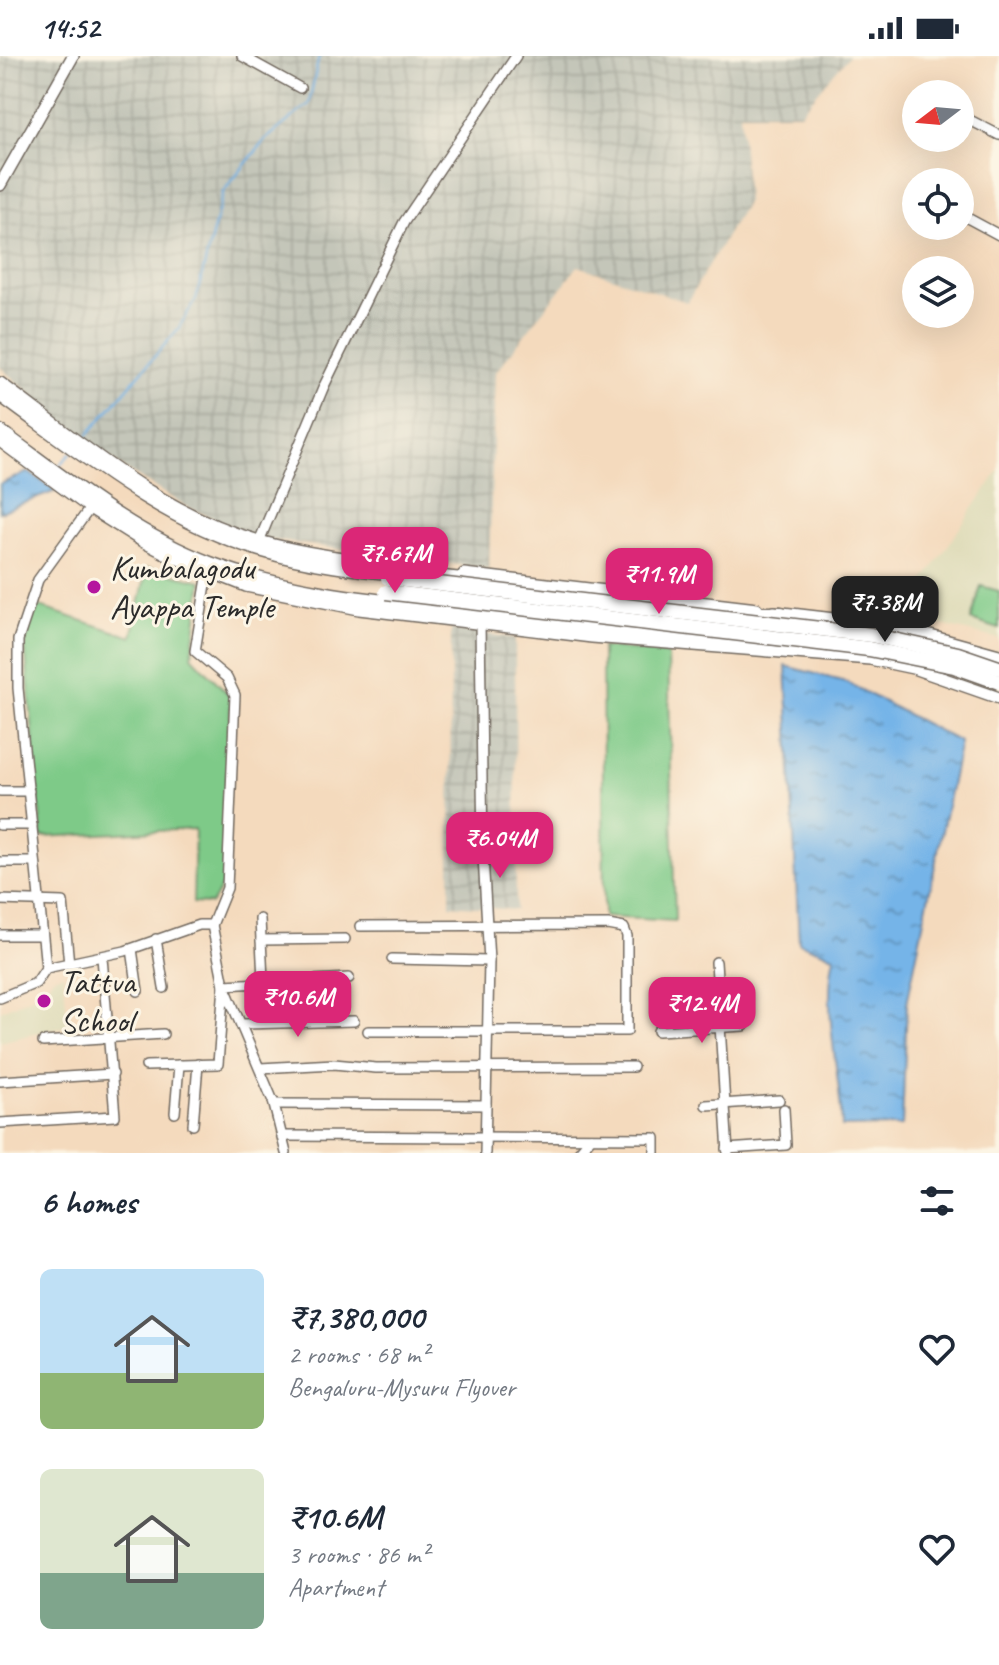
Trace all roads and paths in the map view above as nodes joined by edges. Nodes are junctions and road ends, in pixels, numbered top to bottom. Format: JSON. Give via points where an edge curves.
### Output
{"nodes":[{"id":1,"x":73,"y":56,"type":"edge"},
{"id":2,"x":242,"y":56,"type":"edge"},
{"id":3,"x":516,"y":56,"type":"edge"},
{"id":4,"x":300,"y":88,"type":"dead end"},
{"id":5,"x":974,"y":122,"type":"edge"},
{"id":6,"x":999,"y":122,"type":"edge"},
{"id":7,"x":996,"y":134,"type":"edge"},
{"id":8,"x":0,"y":185,"type":"edge"},
{"id":9,"x":974,"y":222,"type":"edge"},
{"id":10,"x":999,"y":235,"type":"edge"},
{"id":11,"x":0,"y":383,"type":"edge"},
{"id":12,"x":0,"y":394,"type":"edge"},
{"id":13,"x":0,"y":405,"type":"edge"},
{"id":14,"x":0,"y":422,"type":"edge"},
{"id":15,"x":0,"y":432,"type":"edge"},
{"id":16,"x":0,"y":441,"type":"edge"},
{"id":17,"x":78,"y":446,"type":"junction"},
{"id":18,"x":51,"y":471,"type":"junction"},
{"id":19,"x":90,"y":508,"type":"junction"},
{"id":20,"x":258,"y":544,"type":"junction"},
{"id":21,"x":208,"y":572,"type":"junction"},
{"id":22,"x":781,"y":614,"type":"joint"},
{"id":23,"x":480,"y":622,"type":"junction"},
{"id":24,"x":758,"y":648,"type":"junction"},
{"id":25,"x":982,"y":650,"type":"junction"},
{"id":26,"x":999,"y":655,"type":"edge"},
{"id":27,"x":999,"y":668,"type":"edge"},
{"id":28,"x":999,"y":682,"type":"edge"},
{"id":29,"x":974,"y":688,"type":"junction"},
{"id":30,"x":999,"y":698,"type":"edge"},
{"id":31,"x":0,"y":791,"type":"edge"},
{"id":32,"x":29,"y":791,"type":"junction"},
{"id":33,"x":0,"y":825,"type":"edge"},
{"id":34,"x":32,"y":825,"type":"junction"},
{"id":35,"x":0,"y":862,"type":"edge"},
{"id":36,"x":35,"y":862,"type":"junction"},
{"id":37,"x":0,"y":900,"type":"edge"},
{"id":38,"x":38,"y":900,"type":"junction"},
{"id":39,"x":260,"y":919,"type":"dead end"},
{"id":40,"x":212,"y":925,"type":"junction"},
{"id":41,"x":488,"y":925,"type":"junction"},
{"id":42,"x":360,"y":926,"type":"dead end"},
{"id":43,"x":0,"y":935,"type":"edge"},
{"id":44,"x":40,"y":935,"type":"junction"},
{"id":45,"x":156,"y":939,"type":"junction"},
{"id":46,"x":345,"y":939,"type":"dead end"},
{"id":47,"x":261,"y":940,"type":"junction"},
{"id":48,"x":132,"y":949,"type":"junction"},
{"id":49,"x":102,"y":957,"type":"junction"},
{"id":50,"x":392,"y":959,"type":"dead end"},
{"id":51,"x":489,"y":961,"type":"junction"},
{"id":52,"x":716,"y":962,"type":"dead end"},
{"id":53,"x":69,"y":964,"type":"junction"},
{"id":54,"x":46,"y":968,"type":"junction"},
{"id":55,"x":349,"y":978,"type":"dead end"},
{"id":56,"x":263,"y":980,"type":"junction"},
{"id":57,"x":224,"y":985,"type":"junction"},
{"id":58,"x":164,"y":988,"type":"dead end"},
{"id":59,"x":718,"y":989,"type":"junction"},
{"id":60,"x":138,"y":991,"type":"dead end"},
{"id":61,"x":659,"y":993,"type":"dead end"},
{"id":62,"x":0,"y":998,"type":"edge"},
{"id":63,"x":354,"y":1021,"type":"dead end"},
{"id":64,"x":242,"y":1024,"type":"junction"},
{"id":65,"x":744,"y":1026,"type":"dead end"},
{"id":66,"x":720,"y":1028,"type":"junction"},
{"id":67,"x":368,"y":1031,"type":"dead end"},
{"id":68,"x":658,"y":1031,"type":"dead end"},
{"id":69,"x":486,"y":1033,"type":"junction"},
{"id":70,"x":163,"y":1034,"type":"dead end"},
{"id":71,"x":110,"y":1037,"type":"junction"},
{"id":72,"x":43,"y":1042,"type":"dead end"},
{"id":73,"x":198,"y":1064,"type":"junction"},
{"id":74,"x":179,"y":1065,"type":"junction"},
{"id":75,"x":146,"y":1066,"type":"dead end"},
{"id":76,"x":486,"y":1066,"type":"junction"},
{"id":77,"x":633,"y":1067,"type":"dead end"},
{"id":78,"x":260,"y":1068,"type":"junction"},
{"id":79,"x":113,"y":1074,"type":"junction"},
{"id":80,"x":0,"y":1081,"type":"edge"},
{"id":81,"x":725,"y":1103,"type":"junction"},
{"id":82,"x":274,"y":1104,"type":"junction"},
{"id":83,"x":486,"y":1105,"type":"junction"},
{"id":84,"x":706,"y":1105,"type":"dead end"},
{"id":85,"x":175,"y":1113,"type":"dead end"},
{"id":86,"x":0,"y":1123,"type":"edge"},
{"id":87,"x":193,"y":1125,"type":"dead end"},
{"id":88,"x":283,"y":1136,"type":"junction"},
{"id":89,"x":485,"y":1138,"type":"junction"},
{"id":90,"x":591,"y":1138,"type":"junction"},
{"id":91,"x":728,"y":1151,"type":"edge"},
{"id":92,"x":286,"y":1153,"type":"edge"},
{"id":93,"x":485,"y":1153,"type":"edge"},
{"id":94,"x":578,"y":1153,"type":"edge"},
{"id":95,"x":655,"y":1153,"type":"edge"}],
"edges":[{"from":1,"to":8,"type":"street"},
{"from":2,"to":4,"type":"street"},
{"from":3,"to":20,"type":"street","via":[[404,222],[324,386]]},
{"from":5,"to":7,"type":"street"},
{"from":6,"to":7,"type":"street"},
{"from":9,"to":10,"type":"street"},
{"from":11,"to":17,"type":"street"},
{"from":12,"to":17,"type":"highway"},
{"from":13,"to":27,"type":"highway","bridge":true,"via":[[146,507],[206,537],[268,559],[331,572],[871,635]]},
{"from":14,"to":18,"type":"highway"},
{"from":15,"to":18,"type":"highway"},
{"from":16,"to":18,"type":"street"},
{"from":17,"to":20,"type":"highway","via":[[162,508]]},
{"from":18,"to":19,"type":"street"},
{"from":18,"to":24,"type":"highway","via":[[169,545],[265,581],[379,602]]},
{"from":18,"to":28,"type":"highway","bridge":true,"via":[[159,530],[286,578],[869,649],[954,666]]},
{"from":19,"to":21,"type":"street","via":[[153,547]]},
{"from":19,"to":32,"type":"street","via":[[38,580],[18,640]]},
{"from":20,"to":22,"type":"highway","via":[[323,562],[607,600]]},
{"from":21,"to":23,"type":"street","via":[[246,586],[359,609]]},
{"from":21,"to":40,"type":"street","via":[[195,651],[227,678],[235,695],[227,888]]},
{"from":22,"to":25,"type":"street","via":[[894,626]]},
{"from":23,"to":24,"type":"street","via":[[662,645]]},
{"from":23,"to":41,"type":"street"},
{"from":24,"to":29,"type":"street","via":[[870,659]]},
{"from":25,"to":26,"type":"street"},
{"from":25,"to":29,"type":"street"},
{"from":29,"to":30,"type":"street"},
{"from":31,"to":32,"type":"street"},
{"from":32,"to":34,"type":"street"},
{"from":33,"to":34,"type":"street"},
{"from":34,"to":36,"type":"street"},
{"from":35,"to":36,"type":"street"},
{"from":36,"to":38,"type":"street"},
{"from":37,"to":38,"type":"street"},
{"from":38,"to":44,"type":"street"},
{"from":38,"to":53,"type":"street","via":[[63,902]]},
{"from":39,"to":47,"type":"street"},
{"from":40,"to":45,"type":"street"},
{"from":40,"to":57,"type":"street"},
{"from":41,"to":42,"type":"street"},
{"from":41,"to":51,"type":"street"},
{"from":41,"to":69,"type":"street","via":[[624,928],[629,1026],[621,1033]]},
{"from":43,"to":44,"type":"street"},
{"from":44,"to":54,"type":"street"},
{"from":45,"to":48,"type":"street"},
{"from":45,"to":58,"type":"street"},
{"from":46,"to":47,"type":"street"},
{"from":47,"to":56,"type":"street"},
{"from":48,"to":49,"type":"street"},
{"from":48,"to":60,"type":"street"},
{"from":49,"to":53,"type":"street"},
{"from":49,"to":71,"type":"street"},
{"from":50,"to":51,"type":"street"},
{"from":51,"to":69,"type":"street"},
{"from":52,"to":59,"type":"street"},
{"from":53,"to":54,"type":"street"},
{"from":54,"to":62,"type":"street","via":[[36,983]]},
{"from":55,"to":56,"type":"street"},
{"from":56,"to":57,"type":"street"},
{"from":57,"to":64,"type":"street"},
{"from":57,"to":73,"type":"street","via":[[218,1064]]},
{"from":59,"to":61,"type":"street"},
{"from":59,"to":66,"type":"street"},
{"from":63,"to":64,"type":"street"},
{"from":64,"to":78,"type":"street"},
{"from":65,"to":66,"type":"street"},
{"from":66,"to":68,"type":"street"},
{"from":66,"to":81,"type":"street"},
{"from":67,"to":69,"type":"street"},
{"from":69,"to":76,"type":"street"},
{"from":70,"to":71,"type":"street"},
{"from":71,"to":72,"type":"street"},
{"from":71,"to":79,"type":"street"},
{"from":73,"to":74,"type":"street"},
{"from":73,"to":87,"type":"street"},
{"from":74,"to":75,"type":"street"},
{"from":74,"to":85,"type":"street"},
{"from":76,"to":77,"type":"street"},
{"from":76,"to":78,"type":"street"},
{"from":76,"to":83,"type":"street"},
{"from":78,"to":82,"type":"street"},
{"from":79,"to":80,"type":"street"},
{"from":79,"to":86,"type":"street","via":[[117,1113],[111,1118]]},
{"from":81,"to":84,"type":"street"},
{"from":81,"to":91,"type":"street"},
{"from":81,"to":91,"type":"street","via":[[781,1104],[786,1145]]},
{"from":82,"to":83,"type":"street"},
{"from":82,"to":88,"type":"street"},
{"from":83,"to":89,"type":"street"},
{"from":88,"to":89,"type":"street"},
{"from":88,"to":92,"type":"street"},
{"from":89,"to":90,"type":"street"},
{"from":89,"to":93,"type":"street"},
{"from":90,"to":94,"type":"street"},
{"from":90,"to":95,"type":"street","via":[[655,1138]]}]}
